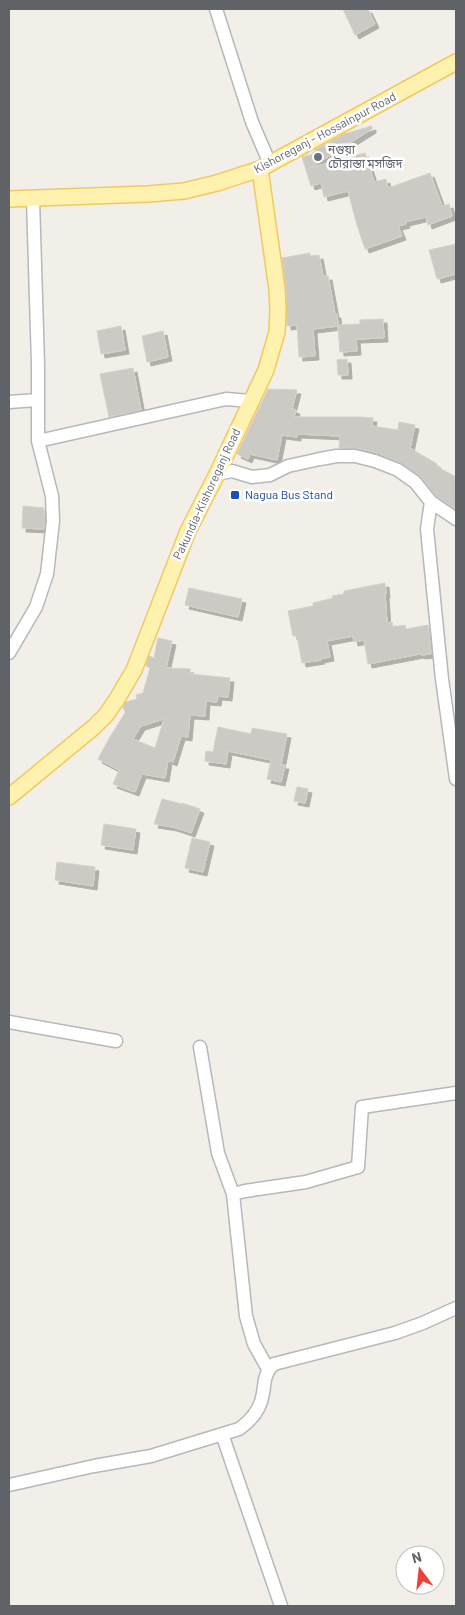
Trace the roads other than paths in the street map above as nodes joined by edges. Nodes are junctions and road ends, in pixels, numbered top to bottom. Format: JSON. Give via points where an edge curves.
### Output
{"nodes":[{"id":1,"x":216,"y":9,"type":"edge"},
{"id":2,"x":456,"y":62,"type":"edge"},
{"id":3,"x":265,"y":166,"type":"junction"},
{"id":4,"x":9,"y":199,"type":"edge"},
{"id":5,"x":33,"y":199,"type":"junction"},
{"id":6,"x":37,"y":400,"type":"junction"},
{"id":7,"x":250,"y":401,"type":"junction"},
{"id":8,"x":9,"y":402,"type":"edge"},
{"id":9,"x":38,"y":440,"type":"junction"},
{"id":10,"x":217,"y":474,"type":"junction"},
{"id":11,"x":431,"y":502,"type":"junction"},
{"id":12,"x":456,"y":519,"type":"edge"},
{"id":13,"x":9,"y":653,"type":"edge"},
{"id":14,"x":456,"y":779,"type":"edge"},
{"id":15,"x":9,"y":797,"type":"edge"},
{"id":16,"x":9,"y":1022,"type":"edge"},
{"id":17,"x":116,"y":1041,"type":"dead end"},
{"id":18,"x":200,"y":1048,"type":"dead end"},
{"id":19,"x":456,"y":1093,"type":"edge"},
{"id":20,"x":233,"y":1194,"type":"junction"},
{"id":21,"x":456,"y":1308,"type":"edge"},
{"id":22,"x":268,"y":1369,"type":"junction"},
{"id":23,"x":222,"y":1434,"type":"junction"},
{"id":24,"x":9,"y":1485,"type":"edge"},
{"id":25,"x":281,"y":1606,"type":"edge"}],
"edges":[{"from":1,"to":3,"type":"street"},
{"from":2,"to":3,"type":"main road","name":"Kishoreganj - Hossainpur Road"},
{"from":3,"to":5,"type":"main road","name":"Kishoreganj - Hossainpur Road","via":[[184,191]]},
{"from":3,"to":7,"type":"main road","name":"Pakundia-Kishoreganj Road","via":[[277,289],[277,332],[266,370]]},
{"from":4,"to":5,"type":"main road","name":"Kishoreganj - Hossainpur Road"},
{"from":5,"to":6,"type":"street"},
{"from":6,"to":8,"type":"street"},
{"from":6,"to":9,"type":"street"},
{"from":7,"to":9,"type":"street","via":[[226,399]]},
{"from":7,"to":10,"type":"main road","name":"Pakundia-Kishoreganj Road"},
{"from":9,"to":13,"type":"street","via":[[52,496],[52,537],[36,607]]},
{"from":10,"to":11,"type":"street","via":[[232,471],[252,477],[270,475],[288,466],[320,458],[355,456],[398,470],[415,482]]},
{"from":10,"to":15,"type":"main road","name":"Pakundia-Kishoreganj Road","via":[[188,531],[134,670],[117,699],[94,728]]},
{"from":11,"to":12,"type":"street"},
{"from":11,"to":14,"type":"street","via":[[427,529]]},
{"from":16,"to":17,"type":"street"},
{"from":18,"to":20,"type":"street","via":[[218,1153]]},
{"from":19,"to":20,"type":"street","via":[[362,1107],[358,1167],[306,1182]]},
{"from":20,"to":22,"type":"street","via":[[246,1316],[254,1344]]},
{"from":21,"to":22,"type":"street","via":[[395,1333],[283,1361]]},
{"from":22,"to":23,"type":"street","via":[[263,1394],[251,1421],[240,1429]]},
{"from":23,"to":24,"type":"street","via":[[151,1456]]},
{"from":23,"to":25,"type":"street"}]}
